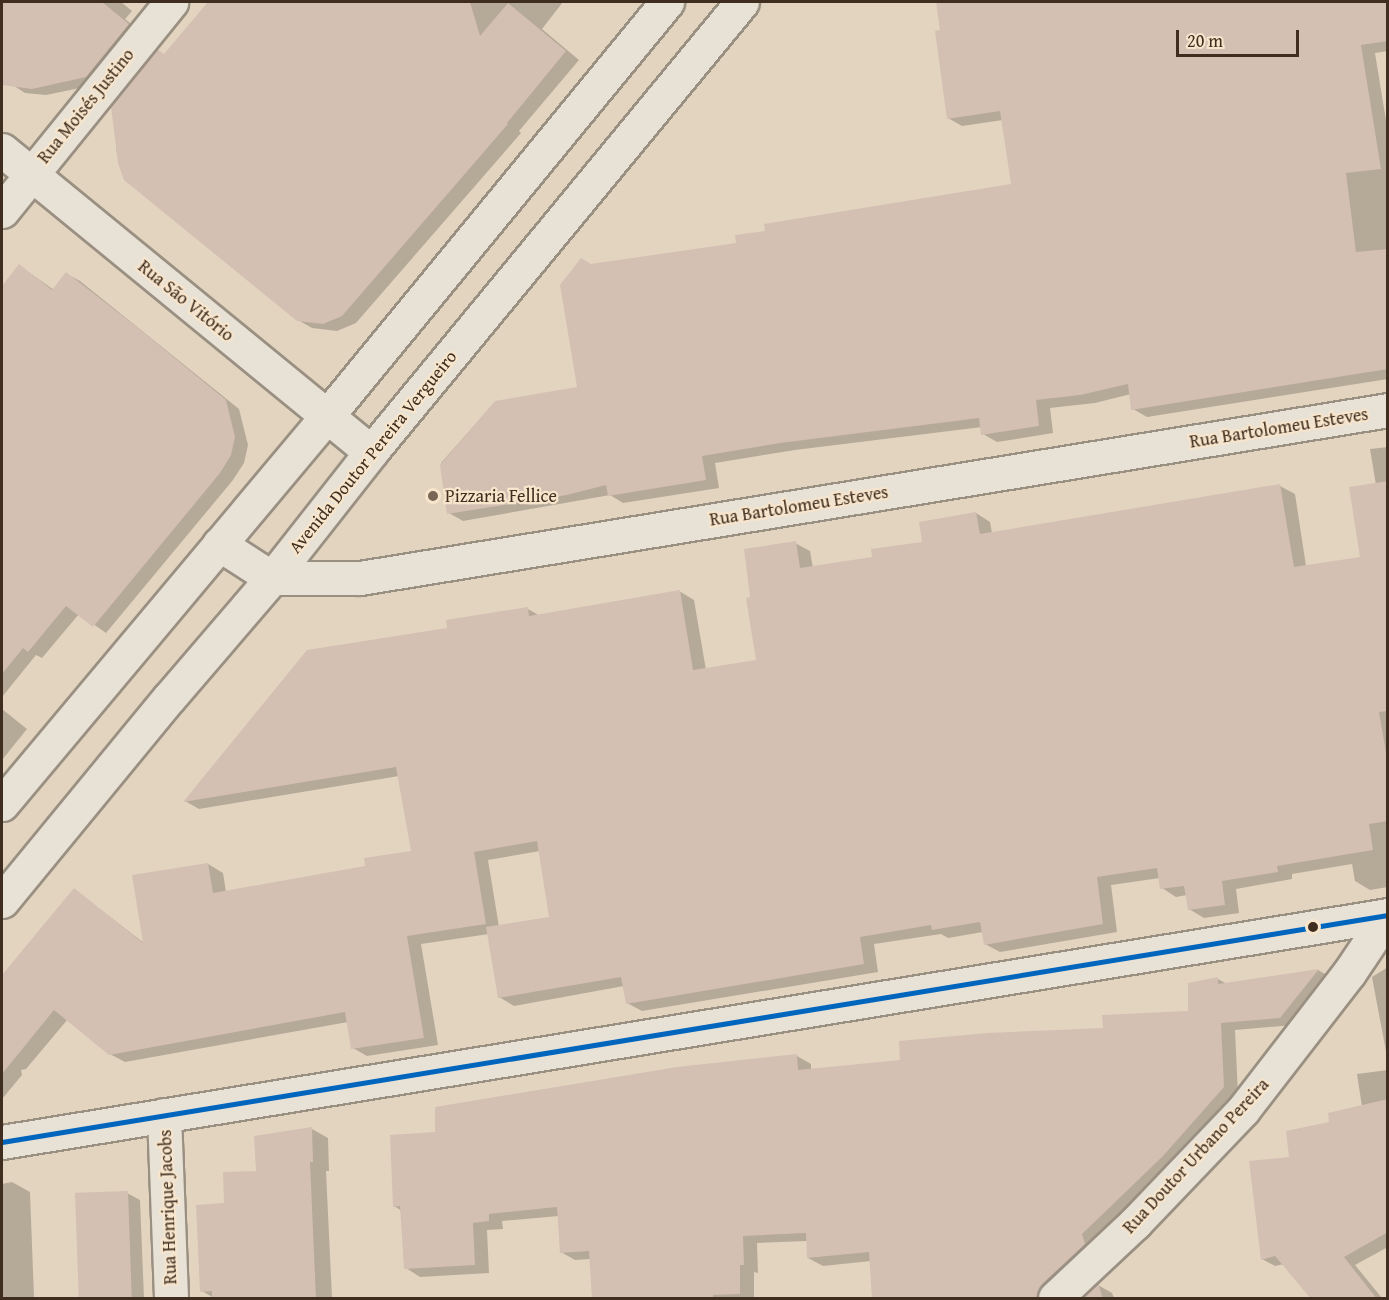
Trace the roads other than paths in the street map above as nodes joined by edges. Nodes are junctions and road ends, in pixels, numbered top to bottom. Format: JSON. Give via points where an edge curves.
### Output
{"nodes":[{"id":1,"x":171,"y":2,"type":"edge"},
{"id":2,"x":667,"y":2,"type":"edge"},
{"id":3,"x":742,"y":2,"type":"edge"},
{"id":4,"x":2,"y":150,"type":"edge"},
{"id":5,"x":31,"y":175,"type":"junction"},
{"id":6,"x":2,"y":211,"type":"edge"},
{"id":7,"x":1388,"y":410,"type":"edge"},
{"id":8,"x":327,"y":416,"type":"junction"},
{"id":9,"x":371,"y":452,"type":"junction"},
{"id":10,"x":219,"y":544,"type":"junction"},
{"id":11,"x":272,"y":578,"type":"junction"},
{"id":12,"x":2,"y":804,"type":"edge"},
{"id":13,"x":2,"y":902,"type":"edge"},
{"id":14,"x":1388,"y":915,"type":"edge"},
{"id":15,"x":164,"y":1115,"type":"junction"},
{"id":16,"x":2,"y":1142,"type":"edge"},
{"id":17,"x":171,"y":1299,"type":"edge"},
{"id":18,"x":1055,"y":1299,"type":"edge"}],
"edges":[{"from":1,"to":5,"type":"street","name":"Rua Moisés Justino"},
{"from":2,"to":8,"type":"street"},
{"from":3,"to":9,"type":"street","name":"Avenida Doutor Pereira Vergueiro"},
{"from":4,"to":5,"type":"street","name":"Rua São Vitório"},
{"from":5,"to":6,"type":"street","name":"Rua Moisés Justino"},
{"from":5,"to":8,"type":"street","name":"Rua São Vitório"},
{"from":7,"to":11,"type":"street","name":"Rua Bartolomeu Esteves","via":[[360,578]]},
{"from":8,"to":9,"type":"street","name":"Rua São Vitório"},
{"from":8,"to":10,"type":"street"},
{"from":9,"to":11,"type":"street","name":"Avenida Doutor Pereira Vergueiro"},
{"from":10,"to":11,"type":"street"},
{"from":10,"to":12,"type":"street"},
{"from":11,"to":13,"type":"street","name":"Avenida Doutor Pereira Vergueiro"},
{"from":14,"to":15,"type":"street"},
{"from":14,"to":18,"type":"street","name":"Rua Doutor Urbano Pereira","via":[[1349,974],[1243,1110],[1135,1223]]},
{"from":15,"to":16,"type":"street"},
{"from":15,"to":17,"type":"street","name":"Rua Henrique Jacobs"}]}
